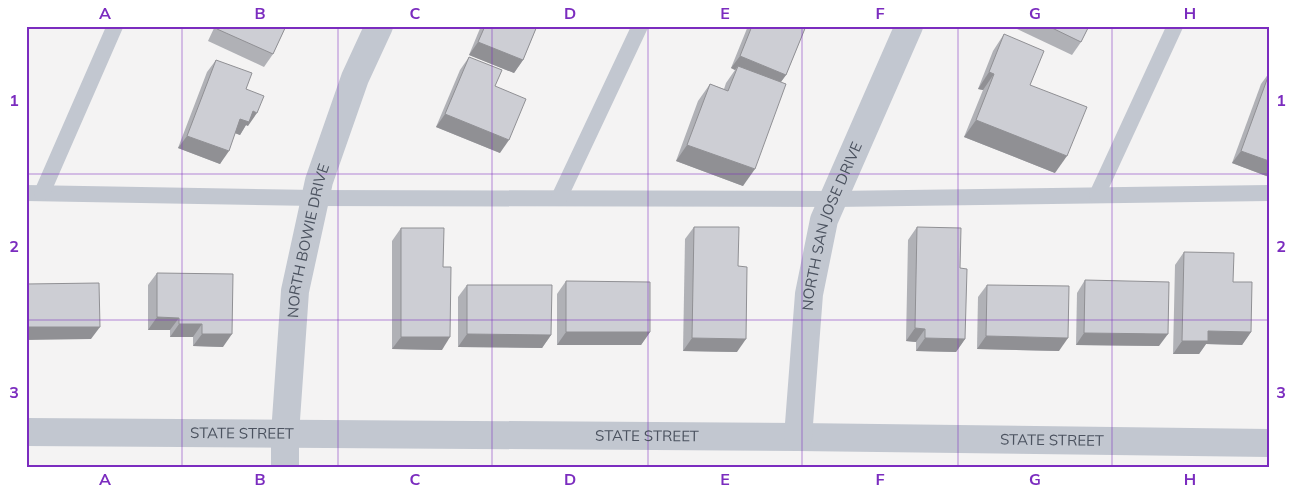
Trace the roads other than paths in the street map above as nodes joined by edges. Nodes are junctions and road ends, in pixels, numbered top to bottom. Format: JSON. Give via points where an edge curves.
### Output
{"nodes":[{"id":1,"x":116,"y":26,"type":"edge"},
{"id":2,"x":379,"y":26,"type":"edge"},
{"id":3,"x":640,"y":26,"type":"edge"},
{"id":4,"x":909,"y":26,"type":"edge"},
{"id":5,"x":1175,"y":26,"type":"edge"},
{"id":6,"x":34,"y":193,"type":"edge"},
{"id":7,"x":1269,"y":193,"type":"edge"},
{"id":8,"x":1097,"y":195,"type":"junction"},
{"id":9,"x":315,"y":198,"type":"junction"},
{"id":10,"x":559,"y":198,"type":"junction"},
{"id":11,"x":834,"y":199,"type":"junction"},
{"id":12,"x":26,"y":432,"type":"edge"},
{"id":13,"x":285,"y":434,"type":"junction"},
{"id":14,"x":798,"y":437,"type":"junction"},
{"id":15,"x":1269,"y":443,"type":"edge"},
{"id":16,"x":285,"y":467,"type":"edge"}],
"edges":[{"from":1,"to":6,"type":"lane"},
{"from":2,"to":9,"type":"street","name":"NORTH BOWIE DRIVE","via":[[355,78]]},
{"from":3,"to":10,"type":"lane"},
{"from":4,"to":11,"type":"street","name":"NORTH SAN JOSE DRIVE"},
{"from":5,"to":8,"type":"lane"},
{"from":6,"to":9,"type":"lane"},
{"from":7,"to":8,"type":"lane"},
{"from":8,"to":11,"type":"lane"},
{"from":9,"to":10,"type":"lane"},
{"from":9,"to":13,"type":"street","name":"NORTH BOWIE DRIVE","via":[[295,291]]},
{"from":10,"to":11,"type":"lane"},
{"from":11,"to":14,"type":"street","name":"NORTH SAN JOSE DRIVE","via":[[824,220],[809,294]]},
{"from":12,"to":13,"type":"street","name":"STATE STREET"},
{"from":13,"to":14,"type":"street","name":"STATE STREET"},
{"from":13,"to":16,"type":"street","name":"NORTH BOWIE DRIVE"},
{"from":14,"to":15,"type":"street","name":"STATE STREET"}]}
